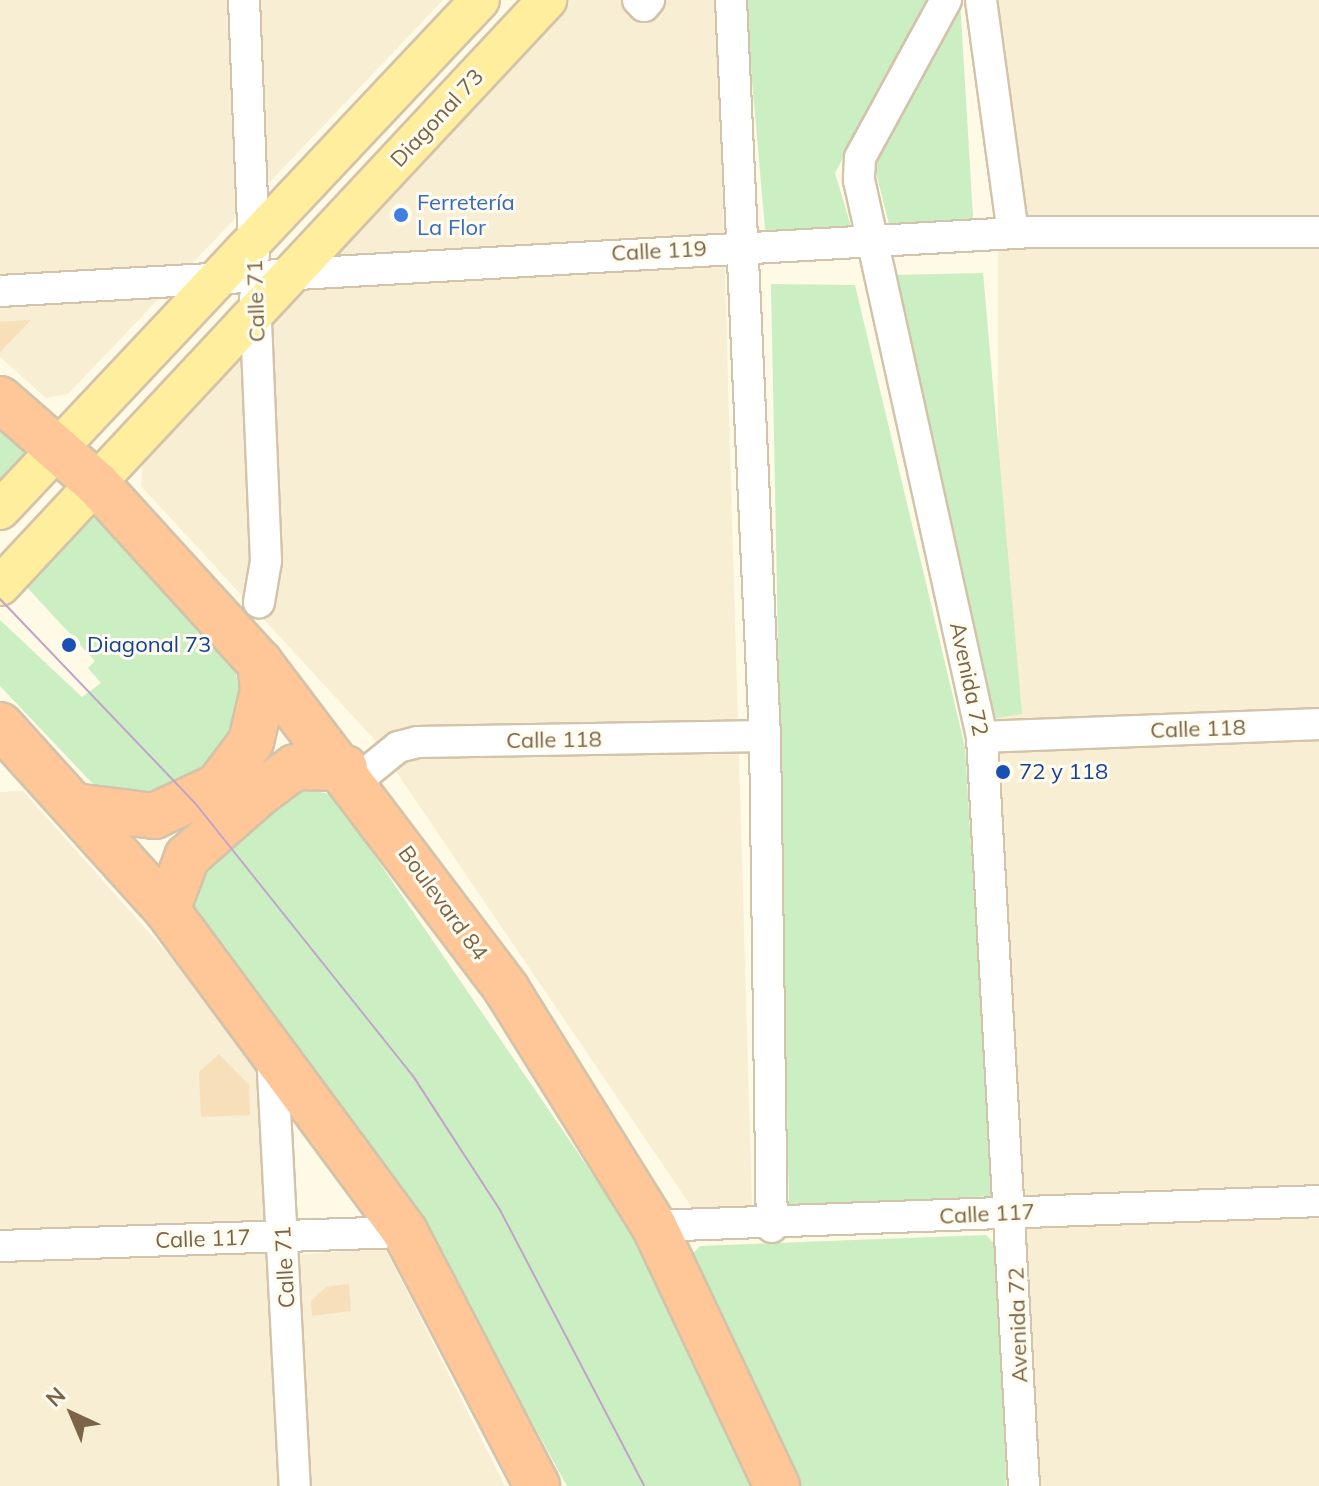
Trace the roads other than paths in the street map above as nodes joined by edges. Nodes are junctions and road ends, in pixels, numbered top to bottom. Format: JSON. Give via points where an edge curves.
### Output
{"nodes":[{"id":1,"x":244,"y":0,"type":"edge"},
{"id":2,"x":480,"y":0,"type":"edge"},
{"id":3,"x":547,"y":0,"type":"edge"},
{"id":4,"x":638,"y":0,"type":"edge"},
{"id":5,"x":649,"y":0,"type":"edge"},
{"id":6,"x":731,"y":0,"type":"edge"},
{"id":7,"x":946,"y":0,"type":"edge"},
{"id":8,"x":981,"y":0,"type":"edge"},
{"id":9,"x":1319,"y":232,"type":"edge"},
{"id":10,"x":1013,"y":233,"type":"junction"},
{"id":11,"x":875,"y":241,"type":"junction"},
{"id":12,"x":744,"y":246,"type":"junction"},
{"id":13,"x":246,"y":264,"type":"junction"},
{"id":14,"x":296,"y":269,"type":"junction"},
{"id":15,"x":0,"y":291,"type":"edge"},
{"id":16,"x":255,"y":312,"type":"junction"},
{"id":17,"x":0,"y":399,"type":"edge"},
{"id":18,"x":60,"y":448,"type":"junction"},
{"id":19,"x":97,"y":484,"type":"junction"},
{"id":20,"x":0,"y":510,"type":"edge"},
{"id":21,"x":0,"y":586,"type":"edge"},
{"id":22,"x":259,"y":602,"type":"dead end"},
{"id":23,"x":260,"y":663,"type":"junction"},
{"id":24,"x":1319,"y":724,"type":"edge"},
{"id":25,"x":0,"y":725,"type":"edge"},
{"id":26,"x":765,"y":736,"type":"junction"},
{"id":27,"x":982,"y":737,"type":"junction"},
{"id":28,"x":350,"y":775,"type":"junction"},
{"id":29,"x":82,"y":807,"type":"junction"},
{"id":30,"x":167,"y":910,"type":"junction"},
{"id":31,"x":272,"y":1048,"type":"junction"},
{"id":32,"x":1319,"y":1201,"type":"edge"},
{"id":33,"x":1013,"y":1212,"type":"junction"},
{"id":34,"x":654,"y":1226,"type":"junction"},
{"id":35,"x":772,"y":1227,"type":"junction"},
{"id":36,"x":405,"y":1232,"type":"junction"},
{"id":37,"x":283,"y":1237,"type":"junction"},
{"id":38,"x":0,"y":1246,"type":"edge"},
{"id":39,"x":295,"y":1486,"type":"edge"},
{"id":40,"x":537,"y":1486,"type":"edge"},
{"id":41,"x":777,"y":1486,"type":"edge"},
{"id":42,"x":1024,"y":1486,"type":"edge"}],
"edges":[{"from":1,"to":13,"type":"street","name":"Calle 71"},
{"from":2,"to":13,"type":"main road"},
{"from":3,"to":14,"type":"main road","name":"Diagonal 73"},
{"from":4,"to":5,"type":"street","via":[[644,6]]},
{"from":6,"to":12,"type":"street"},
{"from":7,"to":11,"type":"street","name":"Avenida 72","via":[[860,158]]},
{"from":8,"to":10,"type":"street"},
{"from":9,"to":10,"type":"street","name":"Calle 119"},
{"from":10,"to":11,"type":"street","name":"Calle 119"},
{"from":11,"to":12,"type":"street","name":"Calle 119"},
{"from":11,"to":27,"type":"street","name":"Avenida 72"},
{"from":12,"to":14,"type":"street","name":"Calle 119"},
{"from":12,"to":26,"type":"street"},
{"from":13,"to":14,"type":"street","name":"Calle 119"},
{"from":13,"to":15,"type":"street","name":"Calle 119"},
{"from":13,"to":16,"type":"street","name":"Calle 71"},
{"from":13,"to":18,"type":"main road"},
{"from":14,"to":16,"type":"main road","name":"Diagonal 73"},
{"from":16,"to":19,"type":"main road","name":"Diagonal 73"},
{"from":16,"to":22,"type":"street","name":"Calle 71","via":[[266,561]]},
{"from":17,"to":18,"type":"highway","name":"Boulevard 84"},
{"from":18,"to":19,"type":"highway","name":"Boulevard 84"},
{"from":18,"to":20,"type":"main road"},
{"from":19,"to":21,"type":"main road","name":"Diagonal 73"},
{"from":19,"to":23,"type":"highway","name":"Boulevard 84"},
{"from":23,"to":28,"type":"highway","name":"Boulevard 84"},
{"from":23,"to":29,"type":"highway","via":[[263,690],[251,742],[218,786],[154,816]]},
{"from":24,"to":27,"type":"street","name":"Calle 118"},
{"from":25,"to":29,"type":"highway"},
{"from":26,"to":28,"type":"street","name":"Calle 118","via":[[418,742],[398,747]]},
{"from":26,"to":35,"type":"street"},
{"from":27,"to":33,"type":"street","name":"Avenida 72"},
{"from":28,"to":30,"type":"highway","via":[[295,767],[261,792],[187,857]]},
{"from":28,"to":34,"type":"highway","name":"Boulevard 84","via":[[507,990]]},
{"from":29,"to":30,"type":"highway"},
{"from":30,"to":31,"type":"highway"},
{"from":31,"to":36,"type":"highway"},
{"from":31,"to":37,"type":"street","name":"Calle 71"},
{"from":32,"to":33,"type":"street","name":"Calle 117"},
{"from":33,"to":35,"type":"street","name":"Calle 117"},
{"from":33,"to":42,"type":"street","name":"Avenida 72"},
{"from":34,"to":35,"type":"street","name":"Calle 117"},
{"from":34,"to":41,"type":"highway","name":"Boulevard 84"},
{"from":36,"to":37,"type":"street","name":"Calle 117"},
{"from":36,"to":40,"type":"highway"},
{"from":37,"to":38,"type":"street","name":"Calle 117"},
{"from":37,"to":39,"type":"street","name":"Calle 71"}]}
